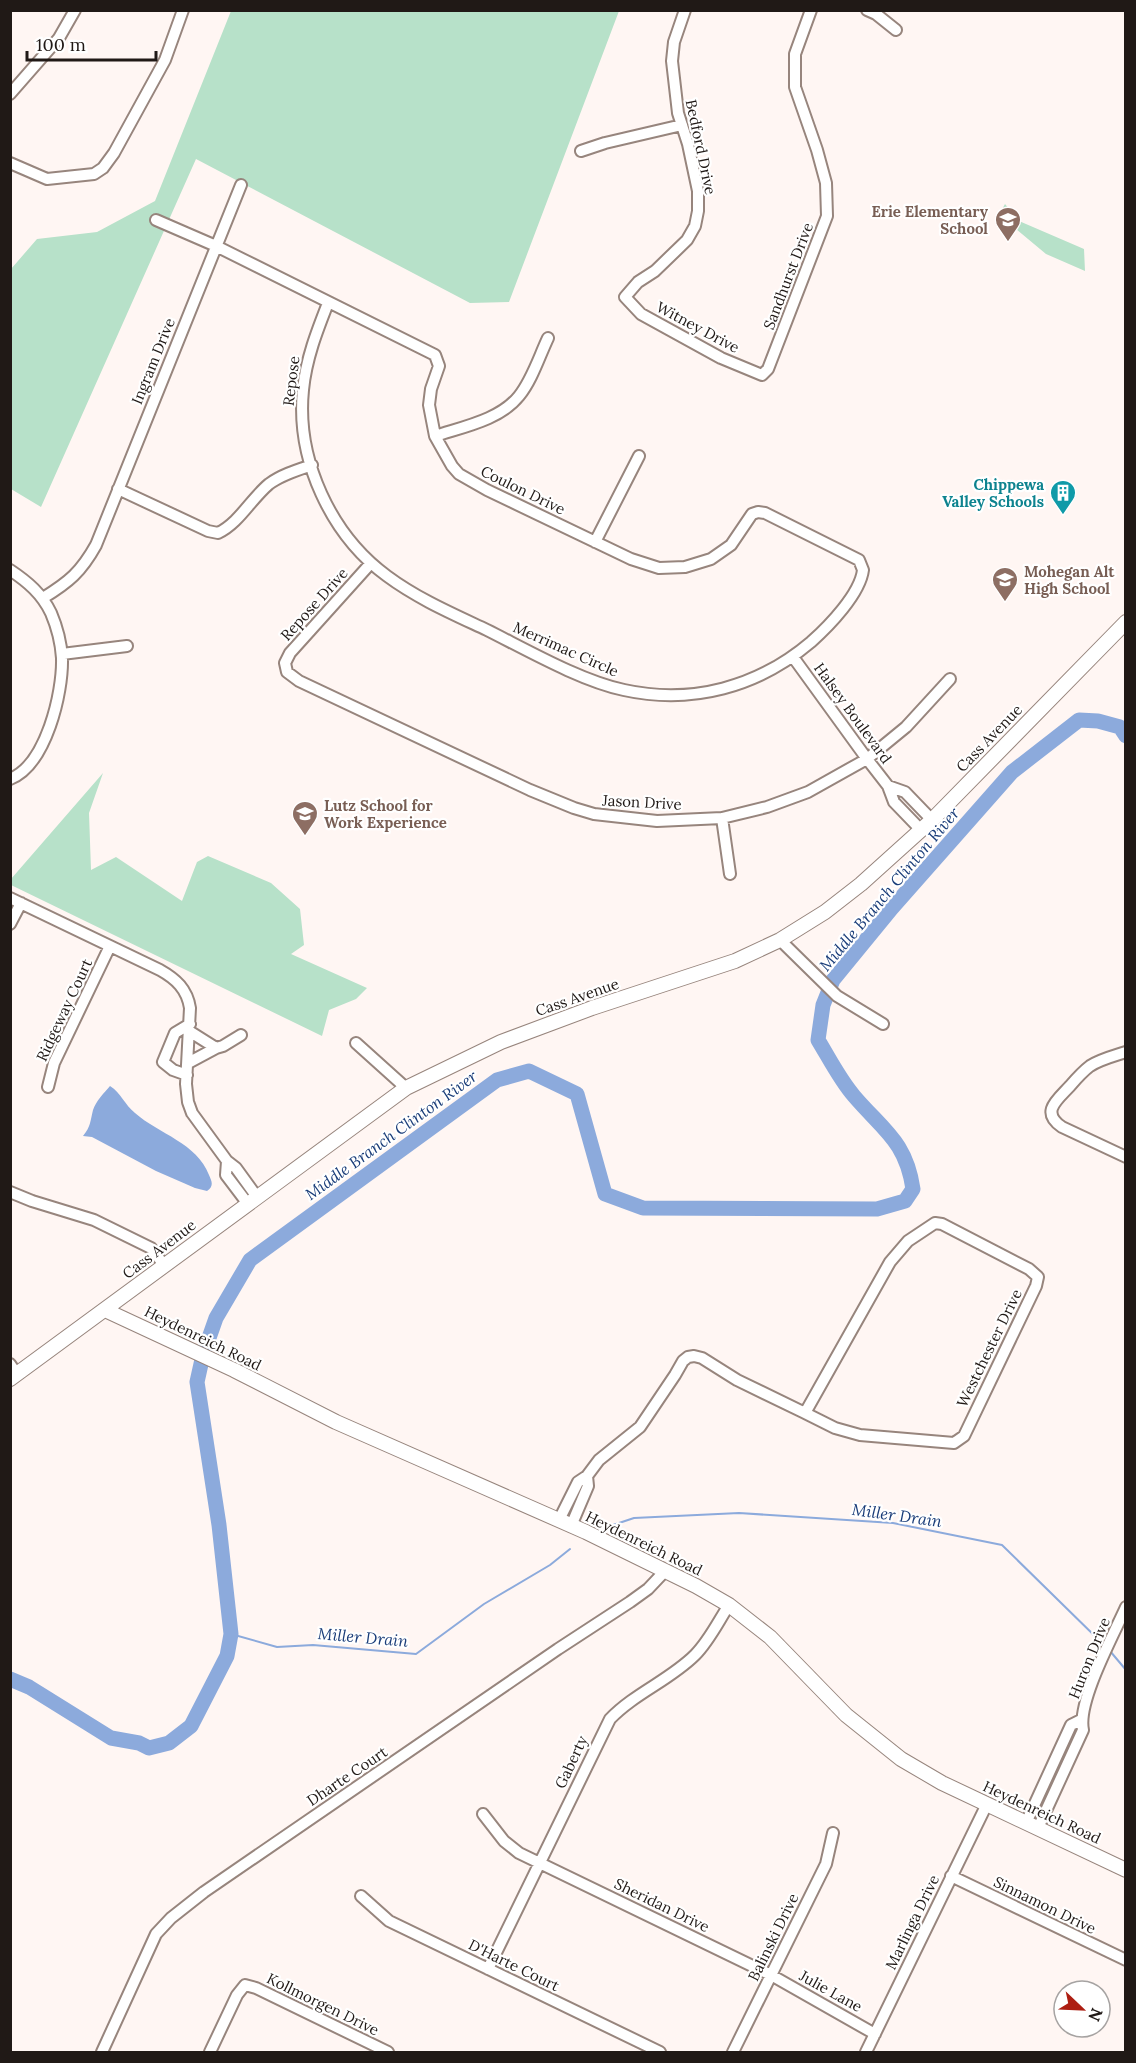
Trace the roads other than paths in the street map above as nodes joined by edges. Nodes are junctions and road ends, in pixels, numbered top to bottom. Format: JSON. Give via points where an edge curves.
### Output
{"nodes":[{"id":1,"x":75,"y":10,"type":"edge"},
{"id":2,"x":183,"y":10,"type":"edge"},
{"id":3,"x":685,"y":10,"type":"edge"},
{"id":4,"x":811,"y":10,"type":"edge"},
{"id":5,"x":867,"y":10,"type":"edge"},
{"id":6,"x":896,"y":30,"type":"dead end"},
{"id":7,"x":10,"y":94,"type":"edge"},
{"id":8,"x":682,"y":125,"type":"junction"},
{"id":9,"x":581,"y":151,"type":"dead end"},
{"id":10,"x":10,"y":163,"type":"edge"},
{"id":11,"x":241,"y":185,"type":"dead end"},
{"id":12,"x":156,"y":220,"type":"dead end"},
{"id":13,"x":216,"y":246,"type":"junction"},
{"id":14,"x":625,"y":297,"type":"joint"},
{"id":15,"x":328,"y":303,"type":"junction"},
{"id":16,"x":548,"y":338,"type":"dead end"},
{"id":17,"x":762,"y":375,"type":"joint"},
{"id":18,"x":435,"y":436,"type":"junction"},
{"id":19,"x":639,"y":456,"type":"dead end"},
{"id":20,"x":312,"y":465,"type":"junction"},
{"id":21,"x":118,"y":489,"type":"junction"},
{"id":22,"x":595,"y":542,"type":"junction"},
{"id":23,"x":371,"y":563,"type":"junction"},
{"id":24,"x":862,"y":564,"type":"joint"},
{"id":25,"x":10,"y":570,"type":"edge"},
{"id":26,"x":43,"y":598,"type":"junction"},
{"id":27,"x":1125,"y":622,"type":"edge"},
{"id":28,"x":128,"y":646,"type":"dead end"},
{"id":29,"x":62,"y":654,"type":"junction"},
{"id":30,"x":793,"y":657,"type":"junction"},
{"id":31,"x":285,"y":668,"type":"joint"},
{"id":32,"x":950,"y":679,"type":"dead end"},
{"id":33,"x":867,"y":759,"type":"junction"},
{"id":34,"x":10,"y":779,"type":"edge"},
{"id":35,"x":888,"y":786,"type":"junction"},
{"id":36,"x":722,"y":818,"type":"junction"},
{"id":37,"x":932,"y":820,"type":"junction"},
{"id":38,"x":921,"y":830,"type":"junction"},
{"id":39,"x":730,"y":874,"type":"dead end"},
{"id":40,"x":16,"y":900,"type":"edge"},
{"id":41,"x":10,"y":924,"type":"edge"},
{"id":42,"x":780,"y":940,"type":"junction"},
{"id":43,"x":110,"y":946,"type":"junction"},
{"id":44,"x":883,"y":1024,"type":"dead end"},
{"id":45,"x":189,"y":1028,"type":"junction"},
{"id":46,"x":241,"y":1035,"type":"dead end"},
{"id":47,"x":356,"y":1043,"type":"dead end"},
{"id":48,"x":216,"y":1048,"type":"junction"},
{"id":49,"x":1125,"y":1052,"type":"edge"},
{"id":50,"x":187,"y":1069,"type":"junction"},
{"id":51,"x":48,"y":1087,"type":"dead end"},
{"id":52,"x":406,"y":1088,"type":"junction"},
{"id":53,"x":1125,"y":1157,"type":"edge"},
{"id":54,"x":10,"y":1192,"type":"edge"},
{"id":55,"x":252,"y":1201,"type":"junction"},
{"id":56,"x":164,"y":1265,"type":"junction"},
{"id":57,"x":105,"y":1310,"type":"junction"},
{"id":58,"x":13,"y":1372,"type":"edge"},
{"id":59,"x":805,"y":1413,"type":"junction"},
{"id":60,"x":587,"y":1476,"type":"junction"},
{"id":61,"x":570,"y":1497,"type":"junction"},
{"id":62,"x":581,"y":1502,"type":"junction"},
{"id":63,"x":565,"y":1523,"type":"junction"},
{"id":64,"x":665,"y":1571,"type":"junction"},
{"id":65,"x":729,"y":1605,"type":"junction"},
{"id":66,"x":1125,"y":1607,"type":"edge"},
{"id":67,"x":1081,"y":1720,"type":"junction"},
{"id":68,"x":1058,"y":1754,"type":"junction"},
{"id":69,"x":1070,"y":1760,"type":"junction"},
{"id":70,"x":987,"y":1804,"type":"junction"},
{"id":71,"x":483,"y":1814,"type":"dead end"},
{"id":72,"x":1032,"y":1825,"type":"junction"},
{"id":73,"x":833,"y":1833,"type":"dead end"},
{"id":74,"x":540,"y":1863,"type":"junction"},
{"id":75,"x":1125,"y":1870,"type":"edge"},
{"id":76,"x":951,"y":1876,"type":"junction"},
{"id":77,"x":361,"y":1896,"type":"dead end"},
{"id":78,"x":1125,"y":1960,"type":"edge"},
{"id":79,"x":488,"y":1969,"type":"junction"},
{"id":80,"x":771,"y":1975,"type":"junction"},
{"id":81,"x":875,"y":2034,"type":"junction"},
{"id":82,"x":102,"y":2052,"type":"edge"},
{"id":83,"x":210,"y":2052,"type":"edge"},
{"id":84,"x":388,"y":2052,"type":"edge"},
{"id":85,"x":660,"y":2052,"type":"edge"},
{"id":86,"x":733,"y":2052,"type":"edge"},
{"id":87,"x":866,"y":2052,"type":"edge"}],
"edges":[{"from":1,"to":7,"type":"street","via":[[59,38]]},
{"from":2,"to":10,"type":"street","via":[[165,60],[111,158],[99,171],[75,177],[42,178]]},
{"from":3,"to":8,"type":"street","name":"Bedford Drive","via":[[672,61]]},
{"from":4,"to":17,"type":"street","name":"Sandhurst Drive","via":[[795,54],[795,87],[826,183],[827,216],[768,369]]},
{"from":5,"to":6,"type":"street"},
{"from":8,"to":9,"type":"street"},
{"from":8,"to":14,"type":"street","name":"Bedford Drive","via":[[698,191],[695,226],[674,255]]},
{"from":11,"to":13,"type":"street","name":"Ingram Drive"},
{"from":12,"to":13,"type":"street","name":"Coulon Drive"},
{"from":13,"to":15,"type":"street","name":"Coulon Drive"},
{"from":13,"to":21,"type":"street","name":"Ingram Drive"},
{"from":14,"to":17,"type":"street","name":"Witney Drive","via":[[641,314],[721,358]]},
{"from":15,"to":18,"type":"street","name":"Coulon Drive","via":[[435,356],[439,366],[429,405]]},
{"from":15,"to":20,"type":"street","name":"Repose","via":[[308,357],[303,388],[302,417]]},
{"from":16,"to":18,"type":"street","via":[[519,396],[507,408]]},
{"from":18,"to":22,"type":"street","name":"Coulon Drive","via":[[452,466],[469,480]]},
{"from":19,"to":22,"type":"street"},
{"from":20,"to":21,"type":"street","via":[[270,484],[232,524],[218,533]]},
{"from":20,"to":23,"type":"street","name":"Merrimac Circle","via":[[337,523]]},
{"from":21,"to":26,"type":"street","name":"Ingram Drive","via":[[94,549],[77,575]]},
{"from":22,"to":24,"type":"street","name":"Coulon Drive","via":[[647,565],[685,567],[725,550],[752,514],[758,512],[769,514]]},
{"from":23,"to":30,"type":"street","name":"Merrimac Circle","via":[[420,598],[578,674],[624,690],[644,694],[713,692],[745,683]]},
{"from":23,"to":31,"type":"street","name":"Repose Drive","via":[[290,653]]},
{"from":24,"to":30,"type":"street","name":"Merrimac Circle","via":[[862,576],[853,594],[820,634]]},
{"from":25,"to":26,"type":"street"},
{"from":26,"to":29,"type":"street"},
{"from":27,"to":37,"type":"main road","name":"Cass Avenue"},
{"from":28,"to":29,"type":"street"},
{"from":29,"to":34,"type":"street","via":[[56,703],[45,741],[26,769]]},
{"from":30,"to":33,"type":"street","name":"Halsey Boulevard"},
{"from":31,"to":36,"type":"street","name":"Jason Drive","via":[[299,681],[574,808],[657,821]]},
{"from":32,"to":33,"type":"street","name":"Jason Drive","via":[[906,727]]},
{"from":33,"to":35,"type":"street","name":"Halsey Boulevard"},
{"from":33,"to":36,"type":"street","name":"Jason Drive","via":[[792,799]]},
{"from":35,"to":37,"type":"street","name":"Halsey Boulevard","via":[[905,792]]},
{"from":35,"to":38,"type":"street","name":"Halsey Boulevard","via":[[894,802]]},
{"from":36,"to":39,"type":"street"},
{"from":37,"to":38,"type":"main road","name":"Cass Avenue"},
{"from":38,"to":42,"type":"main road","name":"Cass Avenue","via":[[842,900]]},
{"from":40,"to":41,"type":"street"},
{"from":40,"to":43,"type":"street"},
{"from":42,"to":44,"type":"street","via":[[837,996]]},
{"from":42,"to":52,"type":"main road","name":"Cass Avenue","via":[[710,970],[501,1042]]},
{"from":43,"to":45,"type":"street","via":[[178,982],[189,1000]]},
{"from":43,"to":51,"type":"street","name":"Ridgeway Court","via":[[54,1063]]},
{"from":45,"to":48,"type":"street"},
{"from":45,"to":50,"type":"street"},
{"from":45,"to":50,"type":"street","via":[[175,1034],[164,1062],[173,1070]]},
{"from":46,"to":48,"type":"street"},
{"from":47,"to":52,"type":"street"},
{"from":48,"to":50,"type":"street"},
{"from":49,"to":53,"type":"street","via":[[1091,1065],[1079,1075],[1057,1098],[1051,1114],[1062,1127]]},
{"from":50,"to":55,"type":"street","via":[[186,1091],[192,1113],[236,1168]]},
{"from":52,"to":55,"type":"main road","name":"Cass Avenue"},
{"from":54,"to":56,"type":"street","via":[[94,1220],[151,1248]]},
{"from":55,"to":56,"type":"main road","name":"Cass Avenue"},
{"from":56,"to":57,"type":"main road","name":"Cass Avenue"},
{"from":57,"to":58,"type":"main road","name":"Cass Avenue"},
{"from":57,"to":63,"type":"main road","name":"Heydenreich Road","via":[[336,1422]]},
{"from":59,"to":59,"type":"street","name":"Westchester Drive","via":[[860,1435],[958,1442],[1038,1277],[942,1224],[931,1225],[908,1241],[890,1262]]},
{"from":59,"to":60,"type":"street","name":"Westchester Drive","via":[[702,1358],[688,1357],[640,1427]]},
{"from":60,"to":61,"type":"street","name":"Westchester Drive","via":[[578,1482]]},
{"from":60,"to":62,"type":"street","name":"Westchester Drive","via":[[588,1486]]},
{"from":61,"to":62,"type":"street"},
{"from":61,"to":63,"type":"street","name":"Westchester Drive"},
{"from":62,"to":63,"type":"street","name":"Westchester Drive"},
{"from":63,"to":64,"type":"main road","name":"Heydenreich Road"},
{"from":64,"to":65,"type":"main road","name":"Heydenreich Road"},
{"from":64,"to":82,"type":"street","name":"Dharte Court","via":[[630,1602],[171,1918],[156,1934]]},
{"from":65,"to":70,"type":"main road","name":"Heydenreich Road","via":[[770,1637],[861,1729],[928,1776]]},
{"from":65,"to":74,"type":"street","name":"Gaberty","via":[[695,1655],[609,1719]]},
{"from":66,"to":67,"type":"street","name":"Huron Drive","via":[[1089,1689]]},
{"from":67,"to":68,"type":"street","name":"Huron Drive","via":[[1071,1725]]},
{"from":67,"to":69,"type":"street","name":"Huron Drive","via":[[1083,1730]]},
{"from":68,"to":69,"type":"street"},
{"from":68,"to":72,"type":"street","name":"Huron Drive"},
{"from":69,"to":72,"type":"street","name":"Huron Drive"},
{"from":70,"to":72,"type":"main road","name":"Heydenreich Road"},
{"from":70,"to":76,"type":"street","name":"Marlinga Drive"},
{"from":71,"to":74,"type":"street","name":"Sheridan Drive","via":[[509,1845]]},
{"from":72,"to":75,"type":"main road","name":"Heydenreich Road"},
{"from":73,"to":80,"type":"street","name":"Balinski Drive","via":[[826,1864]]},
{"from":74,"to":79,"type":"street","name":"Gaberty"},
{"from":74,"to":80,"type":"street","name":"Sheridan Drive"},
{"from":76,"to":78,"type":"street","name":"Sinnamon Drive"},
{"from":76,"to":81,"type":"street","name":"Marlinga Drive"},
{"from":77,"to":79,"type":"street","name":"D'Harte Court","via":[[389,1921]]},
{"from":79,"to":85,"type":"street","name":"D'Harte Court"},
{"from":80,"to":81,"type":"street","name":"Julie Lane"},
{"from":80,"to":86,"type":"street","name":"Balinski Drive"},
{"from":81,"to":87,"type":"street","name":"Marlinga Drive"},
{"from":83,"to":84,"type":"street","name":"Kollmorgen Drive","via":[[245,1985]]}]}
